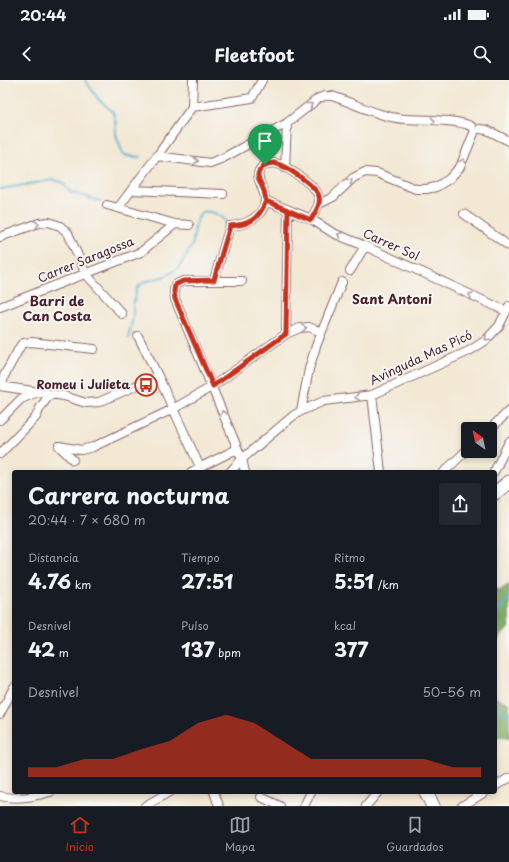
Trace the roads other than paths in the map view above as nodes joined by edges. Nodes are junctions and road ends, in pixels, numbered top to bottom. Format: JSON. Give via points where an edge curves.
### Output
{"nodes":[{"id":1,"x":193,"y":80,"type":"edge"},
{"id":2,"x":262,"y":80,"type":"edge"},
{"id":3,"x":192,"y":107,"type":"junction"},
{"id":4,"x":287,"y":123,"type":"junction"},
{"id":5,"x":476,"y":130,"type":"junction"},
{"id":6,"x":509,"y":141,"type":"edge"},
{"id":7,"x":157,"y":156,"type":"junction"},
{"id":8,"x":285,"y":168,"type":"junction"},
{"id":9,"x":132,"y":190,"type":"junction"},
{"id":10,"x":222,"y":194,"type":"dead end"},
{"id":11,"x":266,"y":201,"type":"junction"},
{"id":12,"x":319,"y":204,"type":"junction"},
{"id":13,"x":107,"y":205,"type":"dead end"},
{"id":14,"x":118,"y":208,"type":"junction"},
{"id":15,"x":288,"y":210,"type":"junction"},
{"id":16,"x":464,"y":214,"type":"dead end"},
{"id":17,"x":311,"y":220,"type":"junction"},
{"id":18,"x":175,"y":224,"type":"junction"},
{"id":19,"x":189,"y":226,"type":"dead end"},
{"id":20,"x":0,"y":237,"type":"edge"},
{"id":21,"x":365,"y":246,"type":"junction"},
{"id":22,"x":509,"y":246,"type":"edge"},
{"id":23,"x":350,"y":270,"type":"dead end"},
{"id":24,"x":86,"y":274,"type":"junction"},
{"id":25,"x":214,"y":280,"type":"junction"},
{"id":26,"x":242,"y":281,"type":"dead end"},
{"id":27,"x":342,"y":282,"type":"dead end"},
{"id":28,"x":0,"y":307,"type":"edge"},
{"id":29,"x":508,"y":308,"type":"edge"},
{"id":30,"x":122,"y":314,"type":"dead end"},
{"id":31,"x":321,"y":332,"type":"junction"},
{"id":32,"x":286,"y":334,"type":"junction"},
{"id":33,"x":138,"y":336,"type":"dead end"},
{"id":34,"x":94,"y":349,"type":"dead end"},
{"id":35,"x":158,"y":376,"type":"junction"},
{"id":36,"x":1,"y":386,"type":"edge"},
{"id":37,"x":213,"y":386,"type":"junction"},
{"id":38,"x":23,"y":389,"type":"junction"},
{"id":39,"x":38,"y":392,"type":"junction"},
{"id":40,"x":50,"y":394,"type":"junction"},
{"id":41,"x":372,"y":395,"type":"junction"},
{"id":42,"x":21,"y":400,"type":"junction"},
{"id":43,"x":40,"y":408,"type":"junction"},
{"id":44,"x":172,"y":409,"type":"junction"},
{"id":45,"x":301,"y":411,"type":"junction"},
{"id":46,"x":509,"y":411,"type":"edge"},
{"id":47,"x":0,"y":420,"type":"edge"},
{"id":48,"x":497,"y":422,"type":"edge"},
{"id":49,"x":509,"y":442,"type":"edge"},
{"id":50,"x":237,"y":449,"type":"junction"},
{"id":51,"x":0,"y":454,"type":"edge"},
{"id":52,"x":461,"y":456,"type":"edge"},
{"id":53,"x":220,"y":458,"type":"junction"},
{"id":54,"x":242,"y":459,"type":"junction"},
{"id":55,"x":73,"y":460,"type":"dead end"},
{"id":56,"x":200,"y":467,"type":"junction"},
{"id":57,"x":232,"y":469,"type":"edge"},
{"id":58,"x":195,"y":470,"type":"edge"},
{"id":59,"x":245,"y":470,"type":"edge"},
{"id":60,"x":381,"y":470,"type":"edge"},
{"id":61,"x":446,"y":470,"type":"edge"},
{"id":62,"x":495,"y":470,"type":"edge"},
{"id":63,"x":509,"y":482,"type":"edge"},
{"id":64,"x":497,"y":491,"type":"edge"},
{"id":65,"x":12,"y":691,"type":"edge"},
{"id":66,"x":0,"y":714,"type":"edge"},
{"id":67,"x":506,"y":779,"type":"edge"},
{"id":68,"x":497,"y":785,"type":"edge"},
{"id":69,"x":42,"y":794,"type":"edge"},
{"id":70,"x":166,"y":794,"type":"edge"},
{"id":71,"x":215,"y":794,"type":"edge"},
{"id":72,"x":310,"y":794,"type":"edge"},
{"id":73,"x":376,"y":794,"type":"edge"},
{"id":74,"x":427,"y":794,"type":"edge"},
{"id":75,"x":482,"y":794,"type":"edge"},
{"id":76,"x":0,"y":796,"type":"edge"},
{"id":77,"x":261,"y":797,"type":"dead end"},
{"id":78,"x":145,"y":806,"type":"edge"},
{"id":79,"x":219,"y":806,"type":"edge"},
{"id":80,"x":280,"y":806,"type":"edge"},
{"id":81,"x":304,"y":806,"type":"edge"},
{"id":82,"x":366,"y":806,"type":"edge"},
{"id":83,"x":433,"y":806,"type":"edge"},
{"id":84,"x":462,"y":806,"type":"edge"}],
"edges":[{"from":1,"to":3,"type":"street"},
{"from":2,"to":3,"type":"street","via":[[252,98]]},
{"from":3,"to":7,"type":"street"},
{"from":4,"to":5,"type":"street","one_way":true,"via":[[319,98],[332,96],[383,115],[467,124]]},
{"from":7,"to":4,"type":"street","one_way":true,"via":[[210,162],[223,158]]},
{"from":4,"to":8,"type":"street"},
{"from":5,"to":6,"type":"street","via":[[487,130]]},
{"from":12,"to":5,"type":"street","one_way":true,"via":[[365,172],[416,189],[436,187],[449,179],[460,167]]},
{"from":7,"to":9,"type":"street"},
{"from":8,"to":11,"type":"street","via":[[274,163],[259,170],[259,181],[264,189]]},
{"from":8,"to":12,"type":"street","via":[[311,185],[318,195]]},
{"from":9,"to":10,"type":"street"},
{"from":9,"to":14,"type":"street"},
{"from":11,"to":15,"type":"street","name":"Carrer Sol"},
{"from":11,"to":25,"type":"street","via":[[262,211],[253,220],[230,226]]},
{"from":12,"to":17,"type":"street"},
{"from":13,"to":14,"type":"street"},
{"from":14,"to":18,"type":"street"},
{"from":15,"to":17,"type":"street","name":"Carrer Sol"},
{"from":15,"to":32,"type":"street"},
{"from":16,"to":22,"type":"street"},
{"from":21,"to":17,"type":"street","name":"Carrer Sol","one_way":true,"via":[[333,233]]},
{"from":18,"to":19,"type":"street"},
{"from":18,"to":24,"type":"street","name":"Carrer Saragossa","via":[[141,252]]},
{"from":20,"to":24,"type":"street","one_way":true,"via":[[40,223],[49,222],[60,226],[68,233]]},
{"from":21,"to":23,"type":"street"},
{"from":29,"to":21,"type":"street","name":"Carrer Sol","one_way":true},
{"from":24,"to":28,"type":"street","name":"Carrer Saragossa"},
{"from":24,"to":30,"type":"street"},
{"from":25,"to":26,"type":"street"},
{"from":25,"to":37,"type":"street","via":[[183,281],[175,285],[174,291],[175,299]]},
{"from":27,"to":31,"type":"street"},
{"from":29,"to":41,"type":"street","name":"Avinguda Mas Picó","one_way":true,"via":[[499,326],[485,341],[469,351]]},
{"from":32,"to":31,"type":"street","one_way":true,"via":[[309,327]]},
{"from":31,"to":45,"type":"street","via":[[309,369]]},
{"from":32,"to":37,"type":"street"},
{"from":33,"to":35,"type":"street"},
{"from":34,"to":36,"type":"street","via":[[24,343],[4,376]]},
{"from":35,"to":40,"type":"street","via":[[99,402],[86,403]]},
{"from":35,"to":44,"type":"street"},
{"from":36,"to":38,"type":"street"},
{"from":37,"to":44,"type":"street"},
{"from":50,"to":37,"type":"street","one_way":true},
{"from":38,"to":39,"type":"street"},
{"from":38,"to":42,"type":"street"},
{"from":39,"to":40,"type":"street"},
{"from":39,"to":42,"type":"street"},
{"from":39,"to":43,"type":"street"},
{"from":40,"to":43,"type":"street"},
{"from":41,"to":45,"type":"street","name":"Avinguda Mas Picó","one_way":true,"via":[[324,401]]},
{"from":41,"to":60,"type":"street"},
{"from":42,"to":47,"type":"street"},
{"from":43,"to":51,"type":"street","via":[[36,418]]},
{"from":44,"to":55,"type":"street","via":[[93,448],[81,450],[59,446]]},
{"from":44,"to":56,"type":"street"},
{"from":45,"to":54,"type":"street","name":"Avinguda Mas Picó"},
{"from":46,"to":48,"type":"street"},
{"from":49,"to":62,"type":"street"},
{"from":50,"to":53,"type":"street"},
{"from":50,"to":54,"type":"street"},
{"from":52,"to":61,"type":"street"},
{"from":53,"to":56,"type":"street"},
{"from":53,"to":57,"type":"street"},
{"from":54,"to":57,"type":"street","name":"Avinguda Mas Picó"},
{"from":54,"to":59,"type":"street"},
{"from":56,"to":58,"type":"street"},
{"from":63,"to":64,"type":"main road"},
{"from":65,"to":66,"type":"street"},
{"from":67,"to":68,"type":"street"},
{"from":69,"to":76,"type":"street","via":[[11,799]]},
{"from":70,"to":78,"type":"street"},
{"from":71,"to":79,"type":"street"},
{"from":72,"to":81,"type":"street"},
{"from":73,"to":82,"type":"street"},
{"from":74,"to":83,"type":"main road"},
{"from":75,"to":84,"type":"street"},
{"from":77,"to":80,"type":"street"}]}
